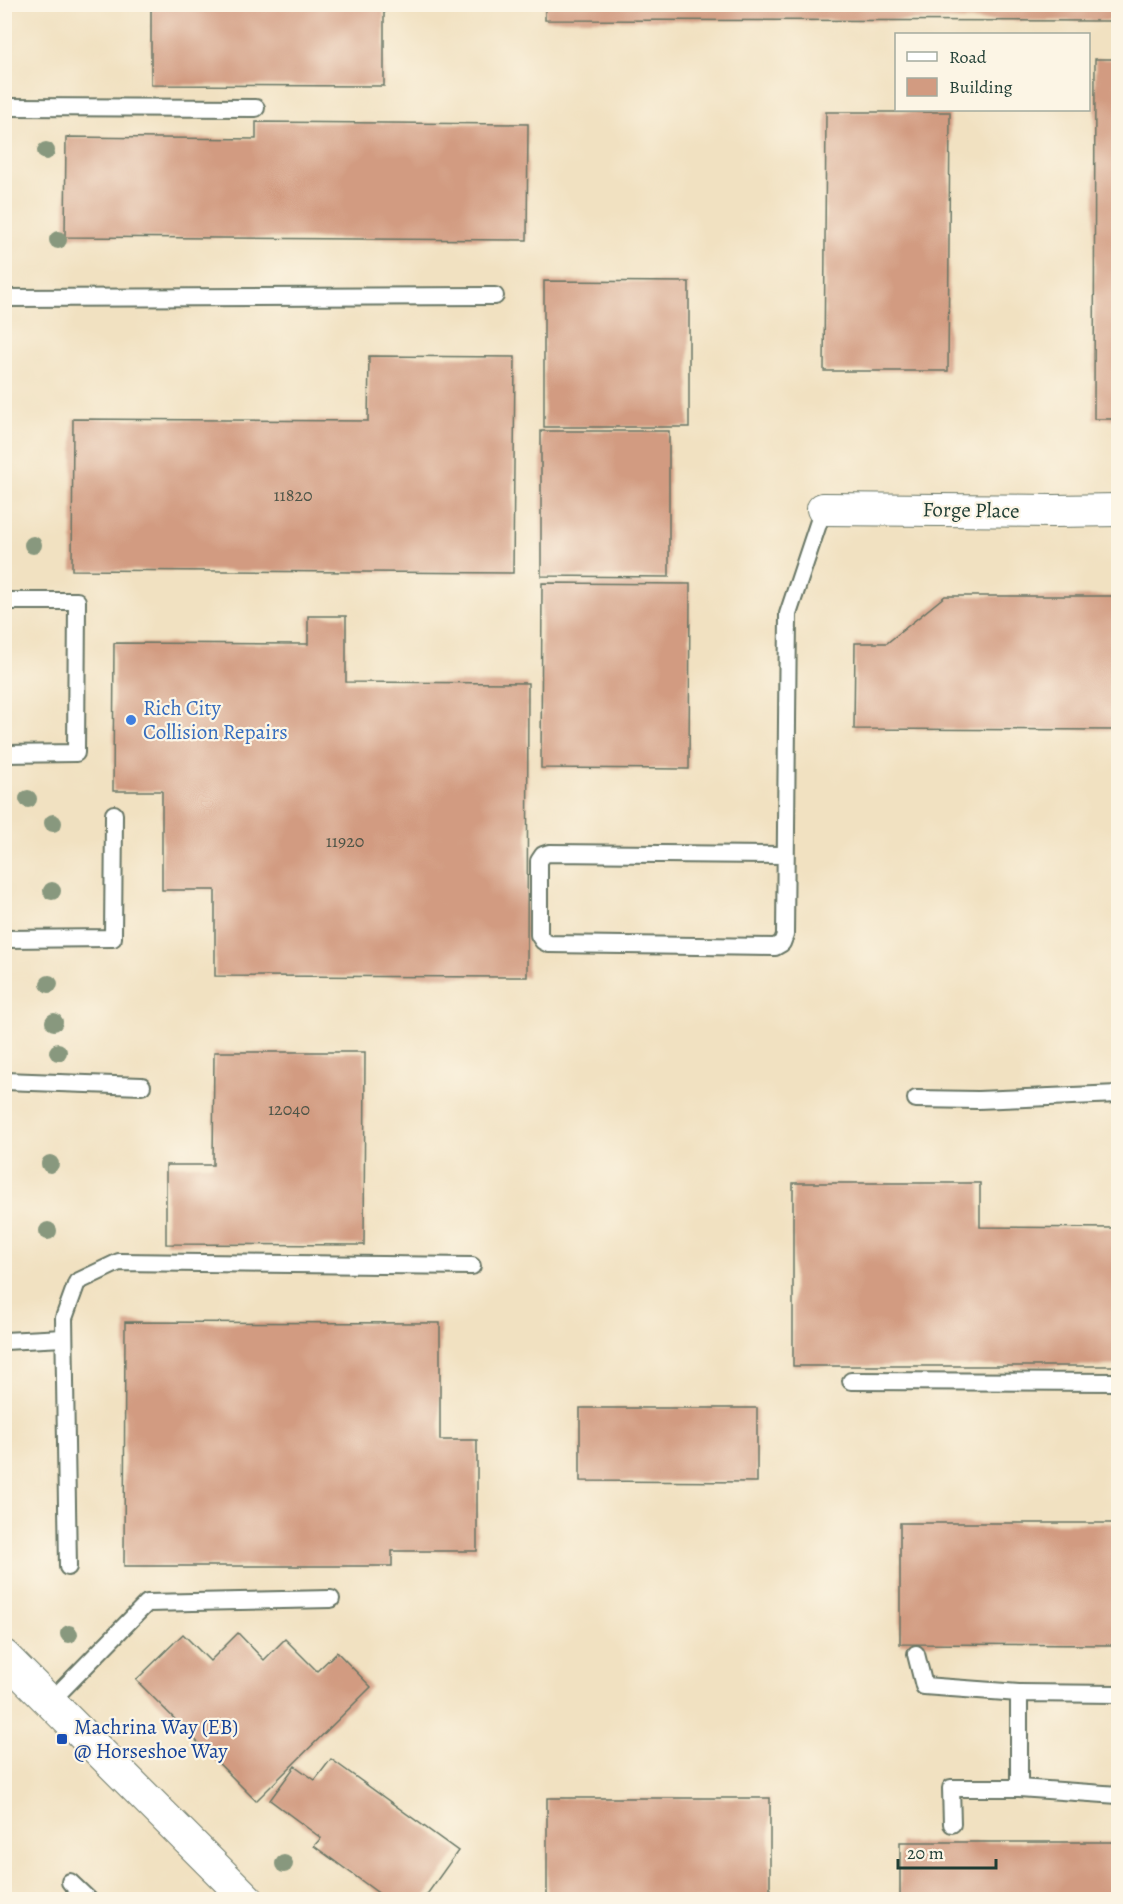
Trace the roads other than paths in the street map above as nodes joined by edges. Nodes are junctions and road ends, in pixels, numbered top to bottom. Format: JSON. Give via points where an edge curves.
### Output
{"nodes":[{"id":1,"x":4,"y":107,"type":"edge"},
{"id":2,"x":256,"y":108,"type":"dead end"},
{"id":3,"x":495,"y":296,"type":"dead end"},
{"id":4,"x":4,"y":298,"type":"edge"},
{"id":5,"x":823,"y":509,"type":"joint"},
{"id":6,"x":1119,"y":510,"type":"edge"},
{"id":7,"x":4,"y":601,"type":"edge"},
{"id":8,"x":4,"y":754,"type":"edge"},
{"id":9,"x":114,"y":814,"type":"dead end"},
{"id":10,"x":785,"y":855,"type":"junction"},
{"id":11,"x":4,"y":939,"type":"edge"},
{"id":12,"x":4,"y":1081,"type":"edge"},
{"id":13,"x":142,"y":1086,"type":"dead end"},
{"id":14,"x":1119,"y":1094,"type":"edge"},
{"id":15,"x":916,"y":1099,"type":"dead end"},
{"id":16,"x":472,"y":1266,"type":"dead end"},
{"id":17,"x":64,"y":1338,"type":"junction"},
{"id":18,"x":4,"y":1341,"type":"edge"},
{"id":19,"x":851,"y":1381,"type":"dead end"},
{"id":20,"x":1119,"y":1382,"type":"edge"},
{"id":21,"x":68,"y":1567,"type":"dead end"},
{"id":22,"x":331,"y":1599,"type":"dead end"},
{"id":23,"x":916,"y":1654,"type":"dead end"},
{"id":24,"x":4,"y":1656,"type":"edge"},
{"id":25,"x":1019,"y":1693,"type":"junction"},
{"id":26,"x":1119,"y":1694,"type":"edge"},
{"id":27,"x":50,"y":1702,"type":"junction"},
{"id":28,"x":1019,"y":1788,"type":"junction"},
{"id":29,"x":1119,"y":1795,"type":"edge"},
{"id":30,"x":952,"y":1824,"type":"dead end"},
{"id":31,"x":70,"y":1882,"type":"dead end"},
{"id":32,"x":89,"y":1899,"type":"edge"},
{"id":33,"x":248,"y":1899,"type":"edge"}],
"edges":[{"from":1,"to":2,"type":"lane"},
{"from":3,"to":4,"type":"lane"},
{"from":5,"to":6,"type":"street","name":"Forge Place"},
{"from":5,"to":10,"type":"lane","via":[[788,614]]},
{"from":7,"to":8,"type":"lane","via":[[77,601],[76,753]]},
{"from":9,"to":11,"type":"lane","via":[[113,938]]},
{"from":10,"to":10,"type":"lane","via":[[785,935],[775,947],[549,944],[539,935],[539,861],[549,853]]},
{"from":12,"to":13,"type":"lane"},
{"from":14,"to":15,"type":"lane"},
{"from":16,"to":17,"type":"lane","via":[[119,1262],[77,1282],[64,1318]]},
{"from":17,"to":18,"type":"lane"},
{"from":17,"to":21,"type":"lane"},
{"from":19,"to":20,"type":"lane"},
{"from":22,"to":27,"type":"lane","via":[[147,1603]]},
{"from":23,"to":25,"type":"lane","via":[[924,1686]]},
{"from":24,"to":27,"type":"street"},
{"from":25,"to":26,"type":"lane"},
{"from":25,"to":28,"type":"lane"},
{"from":27,"to":33,"type":"street"},
{"from":28,"to":29,"type":"lane"},
{"from":28,"to":30,"type":"lane","via":[[951,1788]]},
{"from":31,"to":32,"type":"lane"}]}
